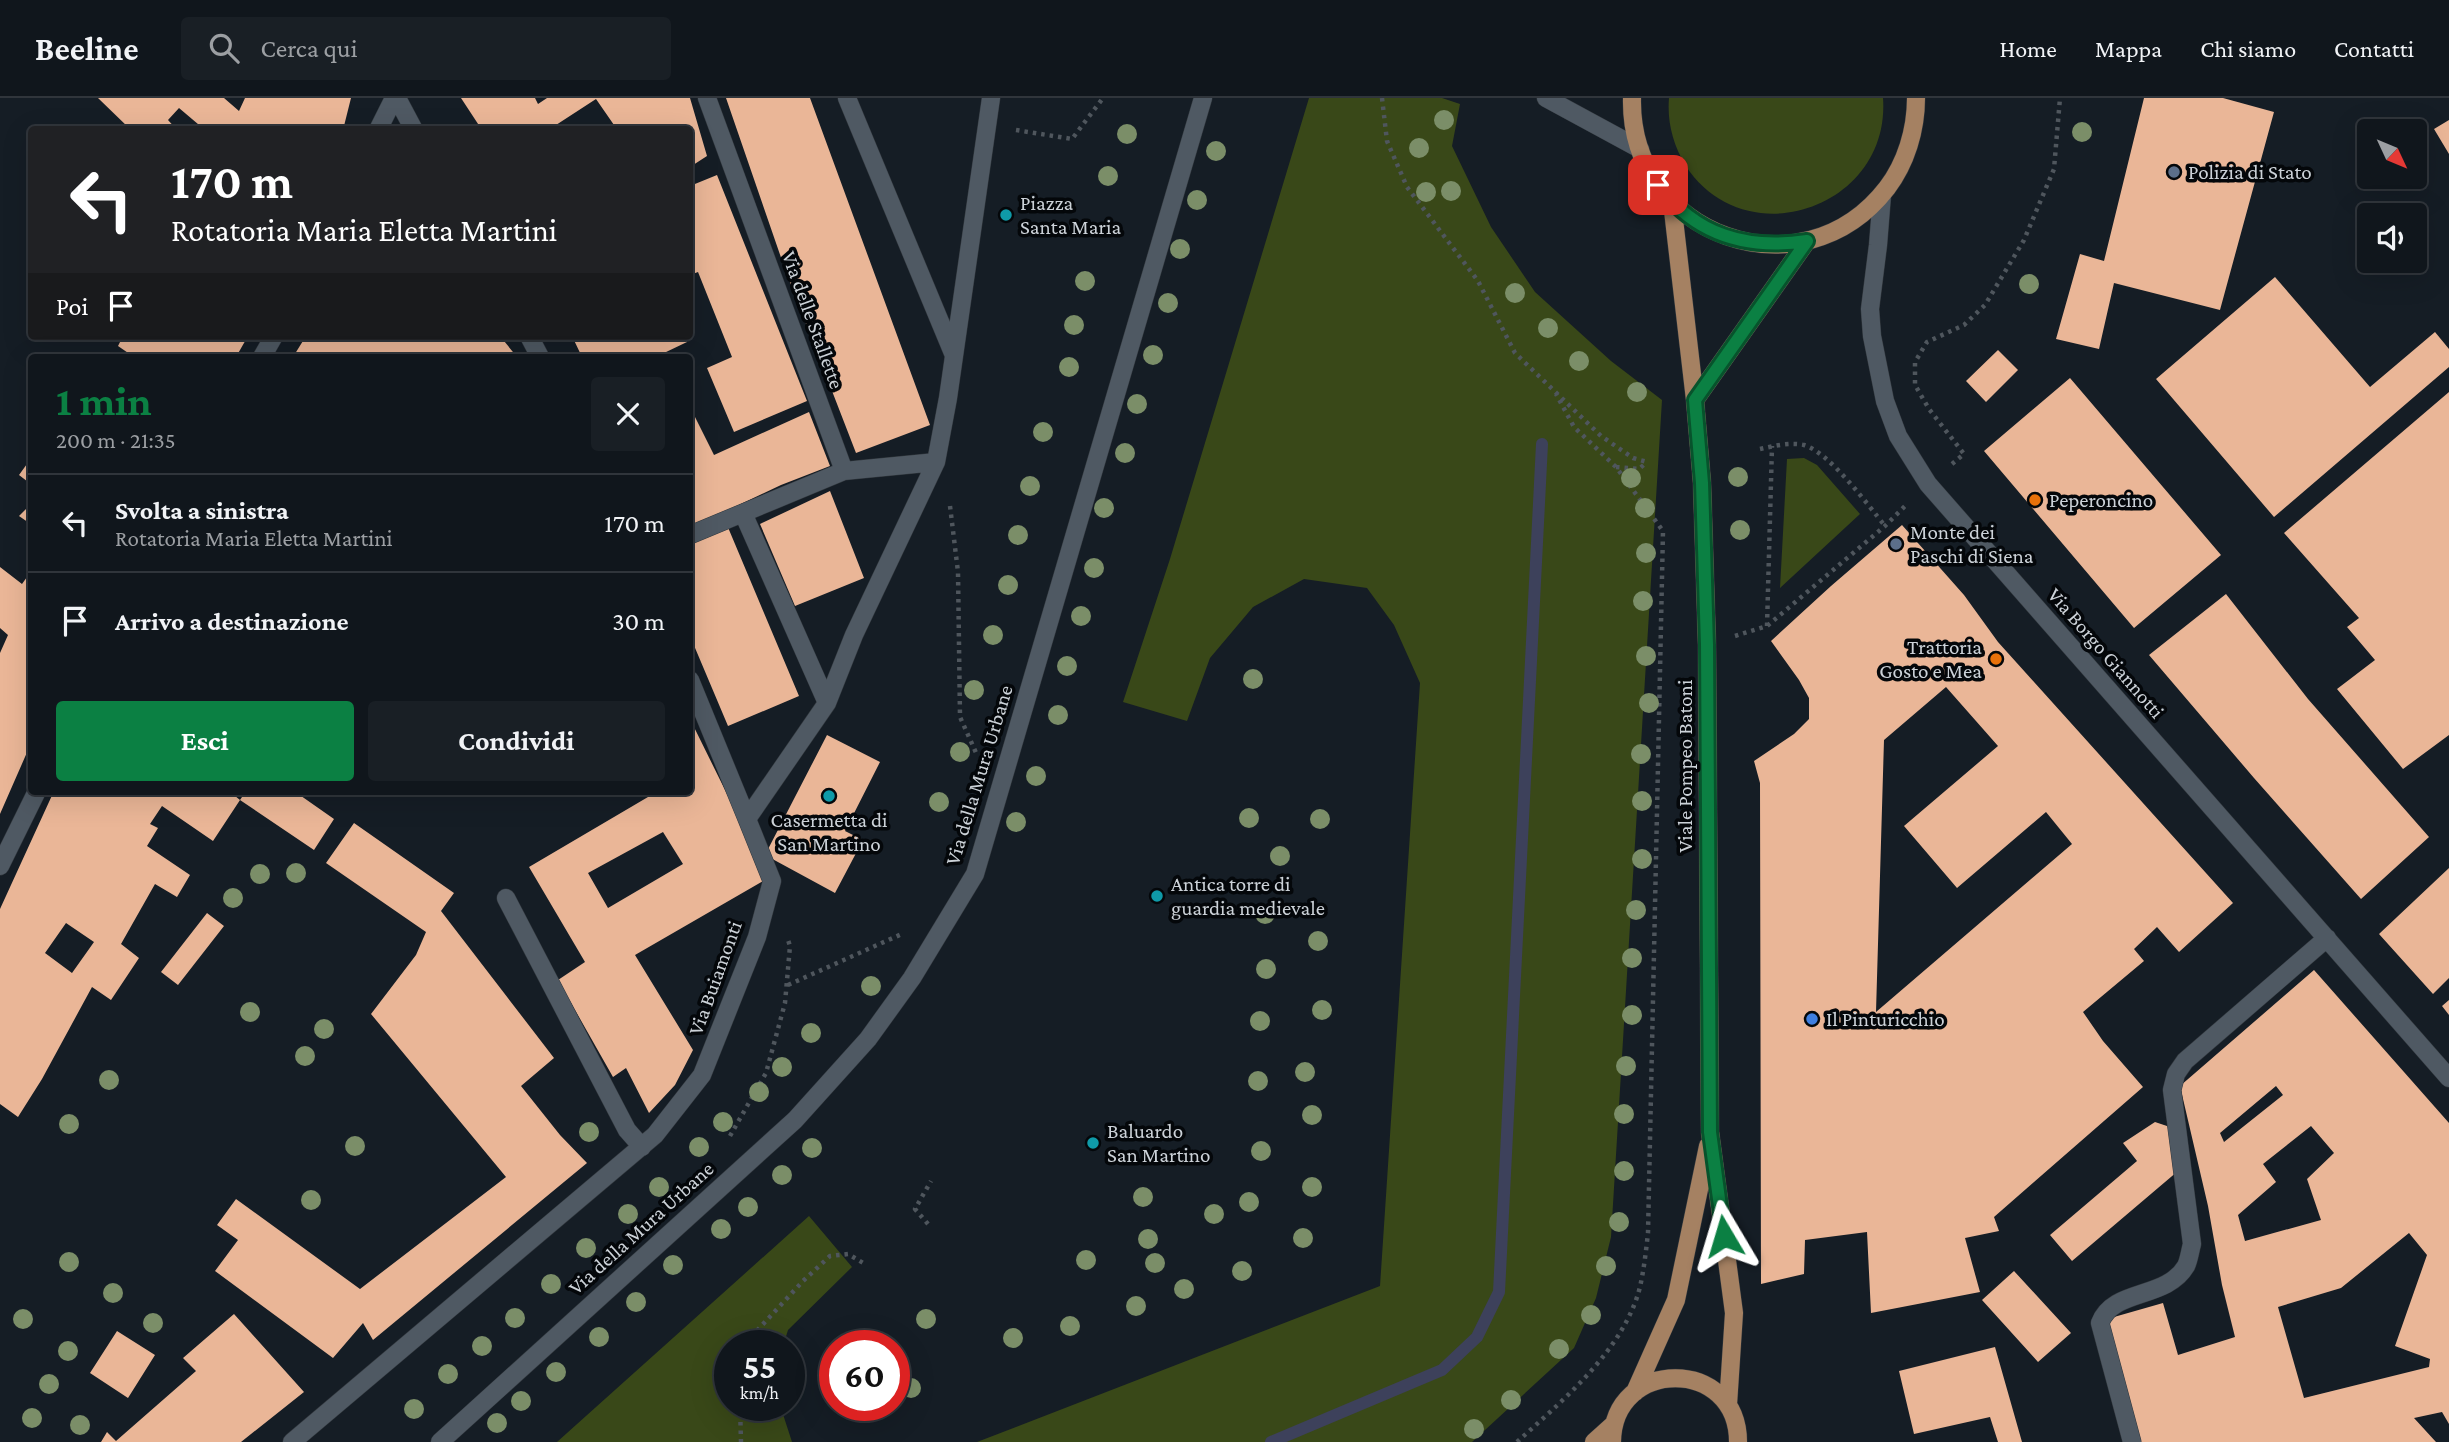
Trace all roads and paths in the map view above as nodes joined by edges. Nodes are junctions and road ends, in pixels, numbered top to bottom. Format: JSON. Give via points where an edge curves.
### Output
{"nodes":[{"id":1,"x":395,"y":98,"type":"edge"},
{"id":2,"x":707,"y":98,"type":"edge"},
{"id":3,"x":847,"y":98,"type":"edge"},
{"id":4,"x":991,"y":98,"type":"edge"},
{"id":5,"x":1103,"y":98,"type":"edge"},
{"id":6,"x":1203,"y":98,"type":"edge"},
{"id":7,"x":1382,"y":98,"type":"edge"},
{"id":8,"x":1546,"y":98,"type":"edge"},
{"id":9,"x":1632,"y":98,"type":"edge"},
{"id":10,"x":1916,"y":98,"type":"edge"},
{"id":11,"x":2060,"y":98,"type":"edge"},
{"id":12,"x":380,"y":126,"type":"edge"},
{"id":13,"x":412,"y":126,"type":"edge"},
{"id":14,"x":987,"y":126,"type":"junction"},
{"id":15,"x":1640,"y":149,"type":"junction"},
{"id":16,"x":1882,"y":195,"type":"junction"},
{"id":17,"x":1672,"y":202,"type":"junction"},
{"id":18,"x":1807,"y":241,"type":"junction"},
{"id":19,"x":954,"y":356,"type":"junction"},
{"id":20,"x":1556,"y":394,"type":"junction"},
{"id":21,"x":1695,"y":400,"type":"junction"},
{"id":22,"x":1772,"y":446,"type":"junction"},
{"id":23,"x":1760,"y":449,"type":"dead end"},
{"id":24,"x":936,"y":462,"type":"junction"},
{"id":25,"x":1616,"y":467,"type":"junction"},
{"id":26,"x":844,"y":471,"type":"junction"},
{"id":27,"x":1928,"y":484,"type":"junction"},
{"id":28,"x":743,"y":513,"type":"junction"},
{"id":29,"x":693,"y":534,"type":"edge"},
{"id":30,"x":693,"y":687,"type":"edge"},
{"id":31,"x":827,"y":703,"type":"junction"},
{"id":32,"x":35,"y":795,"type":"edge"},
{"id":33,"x":998,"y":798,"type":"junction"},
{"id":34,"x":747,"y":819,"type":"junction"},
{"id":35,"x":0,"y":866,"type":"edge"},
{"id":36,"x":506,"y":898,"type":"dead end"},
{"id":37,"x":764,"y":907,"type":"junction"},
{"id":38,"x":906,"y":932,"type":"dead end"},
{"id":39,"x":2327,"y":939,"type":"junction"},
{"id":40,"x":787,"y":985,"type":"junction"},
{"id":41,"x":2449,"y":1078,"type":"edge"},
{"id":42,"x":1710,"y":1132,"type":"junction"},
{"id":43,"x":727,"y":1141,"type":"dead end"},
{"id":44,"x":642,"y":1147,"type":"junction"},
{"id":45,"x":931,"y":1181,"type":"dead end"},
{"id":46,"x":928,"y":1224,"type":"dead end"},
{"id":47,"x":865,"y":1264,"type":"dead end"},
{"id":48,"x":758,"y":1330,"type":"edge"},
{"id":49,"x":1635,"y":1392,"type":"junction"},
{"id":50,"x":1728,"y":1405,"type":"junction"},
{"id":51,"x":740,"y":1421,"type":"edge"},
{"id":52,"x":1613,"y":1433,"type":"edge"},
{"id":53,"x":292,"y":1442,"type":"edge"},
{"id":54,"x":440,"y":1442,"type":"edge"},
{"id":55,"x":741,"y":1442,"type":"edge"},
{"id":56,"x":1517,"y":1442,"type":"edge"},
{"id":57,"x":1594,"y":1442,"type":"edge"},
{"id":58,"x":1738,"y":1442,"type":"edge"},
{"id":59,"x":2133,"y":1442,"type":"edge"}],
"edges":[{"from":1,"to":12,"type":"street"},
{"from":1,"to":13,"type":"street"},
{"from":2,"to":26,"type":"street","name":"Via delle Stallette"},
{"from":3,"to":19,"type":"street"},
{"from":4,"to":14,"type":"street"},
{"from":5,"to":14,"type":"path","via":[[1072,139]]},
{"from":6,"to":33,"type":"street","name":"Via della Mura Urbane"},
{"from":7,"to":20,"type":"path","via":[[1387,141],[1407,187],[1478,281],[1515,353]]},
{"from":8,"to":15,"type":"street"},
{"from":9,"to":15,"type":"main road"},
{"from":10,"to":16,"type":"main road","via":[[1909,146]]},
{"from":11,"to":27,"type":"path","via":[[2054,169],[2024,240],[1985,305],[1964,326],[1927,342],[1915,362],[1915,385],[1964,454]]},
{"from":14,"to":19,"type":"street"},
{"from":15,"to":17,"type":"main road","via":[[1651,175]]},
{"from":16,"to":18,"type":"main road","via":[[1848,223]]},
{"from":16,"to":27,"type":"street","name":"Via Borgo Giannotti","via":[[1870,309],[1872,336],[1885,401],[1898,436]]},
{"from":17,"to":18,"type":"main road","via":[[1704,227],[1740,241],[1777,245]]},
{"from":17,"to":21,"type":"main road","name":"Viale Pompeo Batoni"},
{"from":18,"to":21,"type":"main road"},
{"from":19,"to":24,"type":"street"},
{"from":20,"to":25,"type":"path","via":[[1574,427]]},
{"from":20,"to":25,"type":"path","via":[[1609,443],[1647,462],[1639,469]]},
{"from":21,"to":42,"type":"main road","name":"Viale Pompeo Batoni","via":[[1707,645]]},
{"from":22,"to":22,"type":"path","via":[[1767,626],[1885,526],[1822,454],[1804,446]]},
{"from":22,"to":23,"type":"path"},
{"from":24,"to":26,"type":"street"},
{"from":24,"to":31,"type":"street"},
{"from":24,"to":33,"type":"path","via":[[948,489],[958,572],[960,717]]},
{"from":25,"to":56,"type":"path","via":[[1663,531],[1648,1233],[1639,1288],[1624,1324],[1599,1361]]},
{"from":26,"to":28,"type":"street"},
{"from":27,"to":39,"type":"street","name":"Via Borgo Giannotti"},
{"from":28,"to":29,"type":"street"},
{"from":28,"to":31,"type":"street"},
{"from":30,"to":34,"type":"street","name":"Via Buiamonti"},
{"from":31,"to":34,"type":"street"},
{"from":32,"to":35,"type":"street"},
{"from":33,"to":54,"type":"street","name":"Via della Mura Urbane","via":[[975,874],[912,978],[868,1039],[795,1120]]},
{"from":34,"to":37,"type":"street","name":"Via Buiamonti","via":[[772,881]]},
{"from":36,"to":44,"type":"street","via":[[628,1130]]},
{"from":37,"to":40,"type":"path","via":[[783,923],[790,946]]},
{"from":37,"to":44,"type":"street","name":"Via Buiamonti","via":[[757,937],[702,1075]]},
{"from":38,"to":40,"type":"path"},
{"from":39,"to":41,"type":"street","name":"Via Borgo Giannotti"},
{"from":39,"to":59,"type":"street","via":[[2185,1061],[2176,1074],[2173,1098],[2192,1244],[2187,1264],[2161,1288],[2109,1308],[2100,1323]]},
{"from":40,"to":43,"type":"path","via":[[765,1073]]},
{"from":42,"to":49,"type":"main road","name":"Viale Pompeo Batoni","via":[[1676,1300]]},
{"from":42,"to":50,"type":"main road","name":"Viale Pompeo Batoni","via":[[1734,1313]]},
{"from":44,"to":53,"type":"street","name":"Via Buiamonti"},
{"from":45,"to":46,"type":"path","via":[[915,1209]]},
{"from":47,"to":48,"type":"path","via":[[848,1254],[830,1256]]},
{"from":49,"to":50,"type":"main road","via":[[1662,1378],[1683,1378],[1713,1390]]},
{"from":49,"to":52,"type":"main road","name":"Viale Pompeo Batoni","via":[[1622,1407]]},
{"from":50,"to":58,"type":"main road","name":"Viale Pompeo Batoni","via":[[1736,1421]]},
{"from":51,"to":55,"type":"path"},
{"from":52,"to":57,"type":"main road","name":"Viale Pompeo Batoni"}]}
